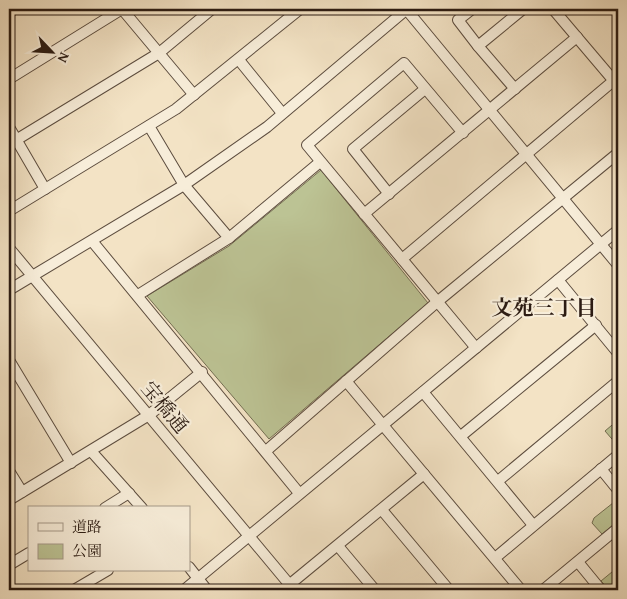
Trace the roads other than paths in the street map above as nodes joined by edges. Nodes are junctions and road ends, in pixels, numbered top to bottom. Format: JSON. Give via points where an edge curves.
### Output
{"nodes":[{"id":1,"x":15,"y":9,"type":"edge"},
{"id":2,"x":122,"y":9,"type":"edge"},
{"id":3,"x":212,"y":9,"type":"edge"},
{"id":4,"x":300,"y":9,"type":"edge"},
{"id":5,"x":406,"y":9,"type":"edge"},
{"id":6,"x":472,"y":9,"type":"edge"},
{"id":7,"x":523,"y":9,"type":"edge"},
{"id":8,"x":554,"y":9,"type":"edge"},
{"id":9,"x":9,"y":12,"type":"edge"},
{"id":10,"x":577,"y":37,"type":"junction"},
{"id":11,"x":478,"y":46,"type":"junction"},
{"id":12,"x":159,"y":53,"type":"junction"},
{"id":13,"x":239,"y":60,"type":"junction"},
{"id":14,"x":9,"y":79,"type":"edge"},
{"id":15,"x":616,"y":79,"type":"edge"},
{"id":16,"x":425,"y":88,"type":"junction"},
{"id":17,"x":515,"y":89,"type":"junction"},
{"id":18,"x":194,"y":96,"type":"junction"},
{"id":19,"x":490,"y":111,"type":"junction"},
{"id":20,"x":282,"y":113,"type":"junction"},
{"id":21,"x":149,"y":126,"type":"junction"},
{"id":22,"x":9,"y":127,"type":"edge"},
{"id":23,"x":463,"y":133,"type":"junction"},
{"id":24,"x":16,"y":140,"type":"junction"},
{"id":25,"x":618,"y":153,"type":"edge"},
{"id":26,"x":526,"y":154,"type":"junction"},
{"id":27,"x":320,"y":162,"type":"junction"},
{"id":28,"x":184,"y":184,"type":"junction"},
{"id":29,"x":45,"y":189,"type":"junction"},
{"id":30,"x":389,"y":194,"type":"junction"},
{"id":31,"x":563,"y":199,"type":"junction"},
{"id":32,"x":9,"y":211,"type":"edge"},
{"id":33,"x":364,"y":214,"type":"junction"},
{"id":34,"x":618,"y":230,"type":"edge"},
{"id":35,"x":229,"y":238,"type":"junction"},
{"id":36,"x":92,"y":241,"type":"junction"},
{"id":37,"x":601,"y":244,"type":"junction"},
{"id":38,"x":9,"y":248,"type":"edge"},
{"id":39,"x":402,"y":259,"type":"junction"},
{"id":40,"x":618,"y":265,"type":"edge"},
{"id":41,"x":32,"y":276,"type":"junction"},
{"id":42,"x":558,"y":280,"type":"junction"},
{"id":43,"x":9,"y":290,"type":"edge"},
{"id":44,"x":138,"y":295,"type":"junction"},
{"id":45,"x":437,"y":302,"type":"junction"},
{"id":46,"x":596,"y":325,"type":"junction"},
{"id":47,"x":476,"y":348,"type":"junction"},
{"id":48,"x":618,"y":353,"type":"edge"},
{"id":49,"x":9,"y":360,"type":"edge"},
{"id":50,"x":202,"y":372,"type":"junction"},
{"id":51,"x":346,"y":381,"type":"junction"},
{"id":52,"x":618,"y":381,"type":"edge"},
{"id":53,"x":423,"y":392,"type":"junction"},
{"id":54,"x":149,"y":415,"type":"junction"},
{"id":55,"x":382,"y":424,"type":"junction"},
{"id":56,"x":461,"y":436,"type":"junction"},
{"id":57,"x":91,"y":451,"type":"junction"},
{"id":58,"x":266,"y":451,"type":"junction"},
{"id":59,"x":618,"y":455,"type":"edge"},
{"id":60,"x":71,"y":463,"type":"junction"},
{"id":61,"x":601,"y":469,"type":"junction"},
{"id":62,"x":9,"y":471,"type":"edge"},
{"id":63,"x":424,"y":474,"type":"junction"},
{"id":64,"x":498,"y":480,"type":"junction"},
{"id":65,"x":618,"y":490,"type":"edge"},
{"id":66,"x":22,"y":492,"type":"junction"},
{"id":67,"x":129,"y":493,"type":"junction"},
{"id":68,"x":299,"y":493,"type":"junction"},
{"id":69,"x":9,"y":500,"type":"edge"},
{"id":70,"x":108,"y":506,"type":"edge"},
{"id":71,"x":140,"y":506,"type":"edge"},
{"id":72,"x":382,"y":510,"type":"junction"},
{"id":73,"x":533,"y":525,"type":"junction"},
{"id":74,"x":618,"y":528,"type":"edge"},
{"id":75,"x":249,"y":537,"type":"junction"},
{"id":76,"x":338,"y":546,"type":"junction"},
{"id":77,"x":28,"y":554,"type":"edge"},
{"id":78,"x":495,"y":558,"type":"junction"},
{"id":79,"x":578,"y":562,"type":"junction"},
{"id":80,"x":9,"y":564,"type":"edge"},
{"id":81,"x":190,"y":568,"type":"edge"},
{"id":82,"x":105,"y":572,"type":"edge"},
{"id":83,"x":198,"y":580,"type":"junction"},
{"id":84,"x":291,"y":588,"type":"edge"},
{"id":85,"x":74,"y":590,"type":"edge"},
{"id":86,"x":184,"y":590,"type":"edge"},
{"id":87,"x":207,"y":590,"type":"edge"},
{"id":88,"x":375,"y":590,"type":"edge"},
{"id":89,"x":449,"y":590,"type":"edge"},
{"id":90,"x":522,"y":590,"type":"edge"},
{"id":91,"x":543,"y":590,"type":"edge"},
{"id":92,"x":601,"y":590,"type":"edge"}],
"edges":[{"from":1,"to":9,"type":"street"},
{"from":2,"to":12,"type":"street"},
{"from":2,"to":14,"type":"street"},
{"from":3,"to":12,"type":"street"},
{"from":4,"to":13,"type":"street"},
{"from":5,"to":19,"type":"street"},
{"from":5,"to":20,"type":"street"},
{"from":6,"to":11,"type":"street","via":[[458,20]]},
{"from":7,"to":11,"type":"street"},
{"from":8,"to":10,"type":"street"},
{"from":10,"to":15,"type":"street"},
{"from":10,"to":17,"type":"street"},
{"from":11,"to":17,"type":"street"},
{"from":12,"to":18,"type":"street"},
{"from":12,"to":24,"type":"street"},
{"from":13,"to":18,"type":"street"},
{"from":13,"to":20,"type":"street"},
{"from":15,"to":26,"type":"street"},
{"from":16,"to":23,"type":"street"},
{"from":16,"to":27,"type":"street","via":[[404,63],[308,145]]},
{"from":16,"to":30,"type":"street","via":[[354,149]]},
{"from":17,"to":19,"type":"street"},
{"from":18,"to":21,"type":"street"},
{"from":19,"to":23,"type":"street"},
{"from":19,"to":26,"type":"street"},
{"from":20,"to":28,"type":"street"},
{"from":21,"to":28,"type":"street"},
{"from":21,"to":29,"type":"street"},
{"from":22,"to":24,"type":"street"},
{"from":23,"to":30,"type":"street"},
{"from":24,"to":29,"type":"street"},
{"from":25,"to":31,"type":"street"},
{"from":26,"to":31,"type":"street"},
{"from":26,"to":39,"type":"street"},
{"from":27,"to":33,"type":"street"},
{"from":27,"to":35,"type":"street"},
{"from":28,"to":35,"type":"street"},
{"from":28,"to":36,"type":"street"},
{"from":29,"to":32,"type":"street"},
{"from":30,"to":33,"type":"street"},
{"from":31,"to":37,"type":"street"},
{"from":31,"to":45,"type":"street"},
{"from":33,"to":39,"type":"street"},
{"from":34,"to":37,"type":"street"},
{"from":35,"to":44,"type":"street"},
{"from":36,"to":41,"type":"street"},
{"from":36,"to":44,"type":"street"},
{"from":37,"to":40,"type":"street"},
{"from":37,"to":42,"type":"street"},
{"from":38,"to":41,"type":"street","name":"宝橋通"},
{"from":39,"to":45,"type":"street"},
{"from":41,"to":43,"type":"street"},
{"from":41,"to":54,"type":"street","name":"宝橋通"},
{"from":42,"to":46,"type":"street"},
{"from":42,"to":47,"type":"street"},
{"from":44,"to":50,"type":"street"},
{"from":45,"to":47,"type":"street"},
{"from":45,"to":51,"type":"street"},
{"from":46,"to":48,"type":"street"},
{"from":46,"to":56,"type":"street"},
{"from":47,"to":53,"type":"street"},
{"from":49,"to":60,"type":"street"},
{"from":50,"to":54,"type":"street"},
{"from":50,"to":58,"type":"street"},
{"from":51,"to":55,"type":"street"},
{"from":51,"to":58,"type":"street"},
{"from":52,"to":64,"type":"street"},
{"from":53,"to":55,"type":"street"},
{"from":53,"to":56,"type":"street"},
{"from":54,"to":57,"type":"street"},
{"from":54,"to":75,"type":"street","name":"宝橋通"},
{"from":55,"to":63,"type":"street"},
{"from":55,"to":68,"type":"street"},
{"from":56,"to":64,"type":"street"},
{"from":57,"to":60,"type":"street"},
{"from":57,"to":67,"type":"street"},
{"from":58,"to":68,"type":"street"},
{"from":59,"to":61,"type":"street"},
{"from":60,"to":66,"type":"street"},
{"from":61,"to":65,"type":"street"},
{"from":61,"to":73,"type":"street"},
{"from":62,"to":66,"type":"street"},
{"from":63,"to":72,"type":"street"},
{"from":63,"to":78,"type":"street"},
{"from":64,"to":73,"type":"street"},
{"from":66,"to":69,"type":"street"},
{"from":67,"to":70,"type":"street"},
{"from":67,"to":71,"type":"street"},
{"from":68,"to":75,"type":"street"},
{"from":72,"to":76,"type":"street"},
{"from":72,"to":89,"type":"street"},
{"from":73,"to":78,"type":"street"},
{"from":74,"to":79,"type":"street"},
{"from":75,"to":83,"type":"street"},
{"from":75,"to":84,"type":"street","name":"宝橋通"},
{"from":76,"to":84,"type":"street"},
{"from":76,"to":88,"type":"street"},
{"from":77,"to":80,"type":"street"},
{"from":78,"to":90,"type":"street"},
{"from":79,"to":91,"type":"street"},
{"from":79,"to":92,"type":"street"},
{"from":81,"to":83,"type":"street"},
{"from":82,"to":85,"type":"street"},
{"from":83,"to":86,"type":"street"},
{"from":83,"to":87,"type":"street"}]}
